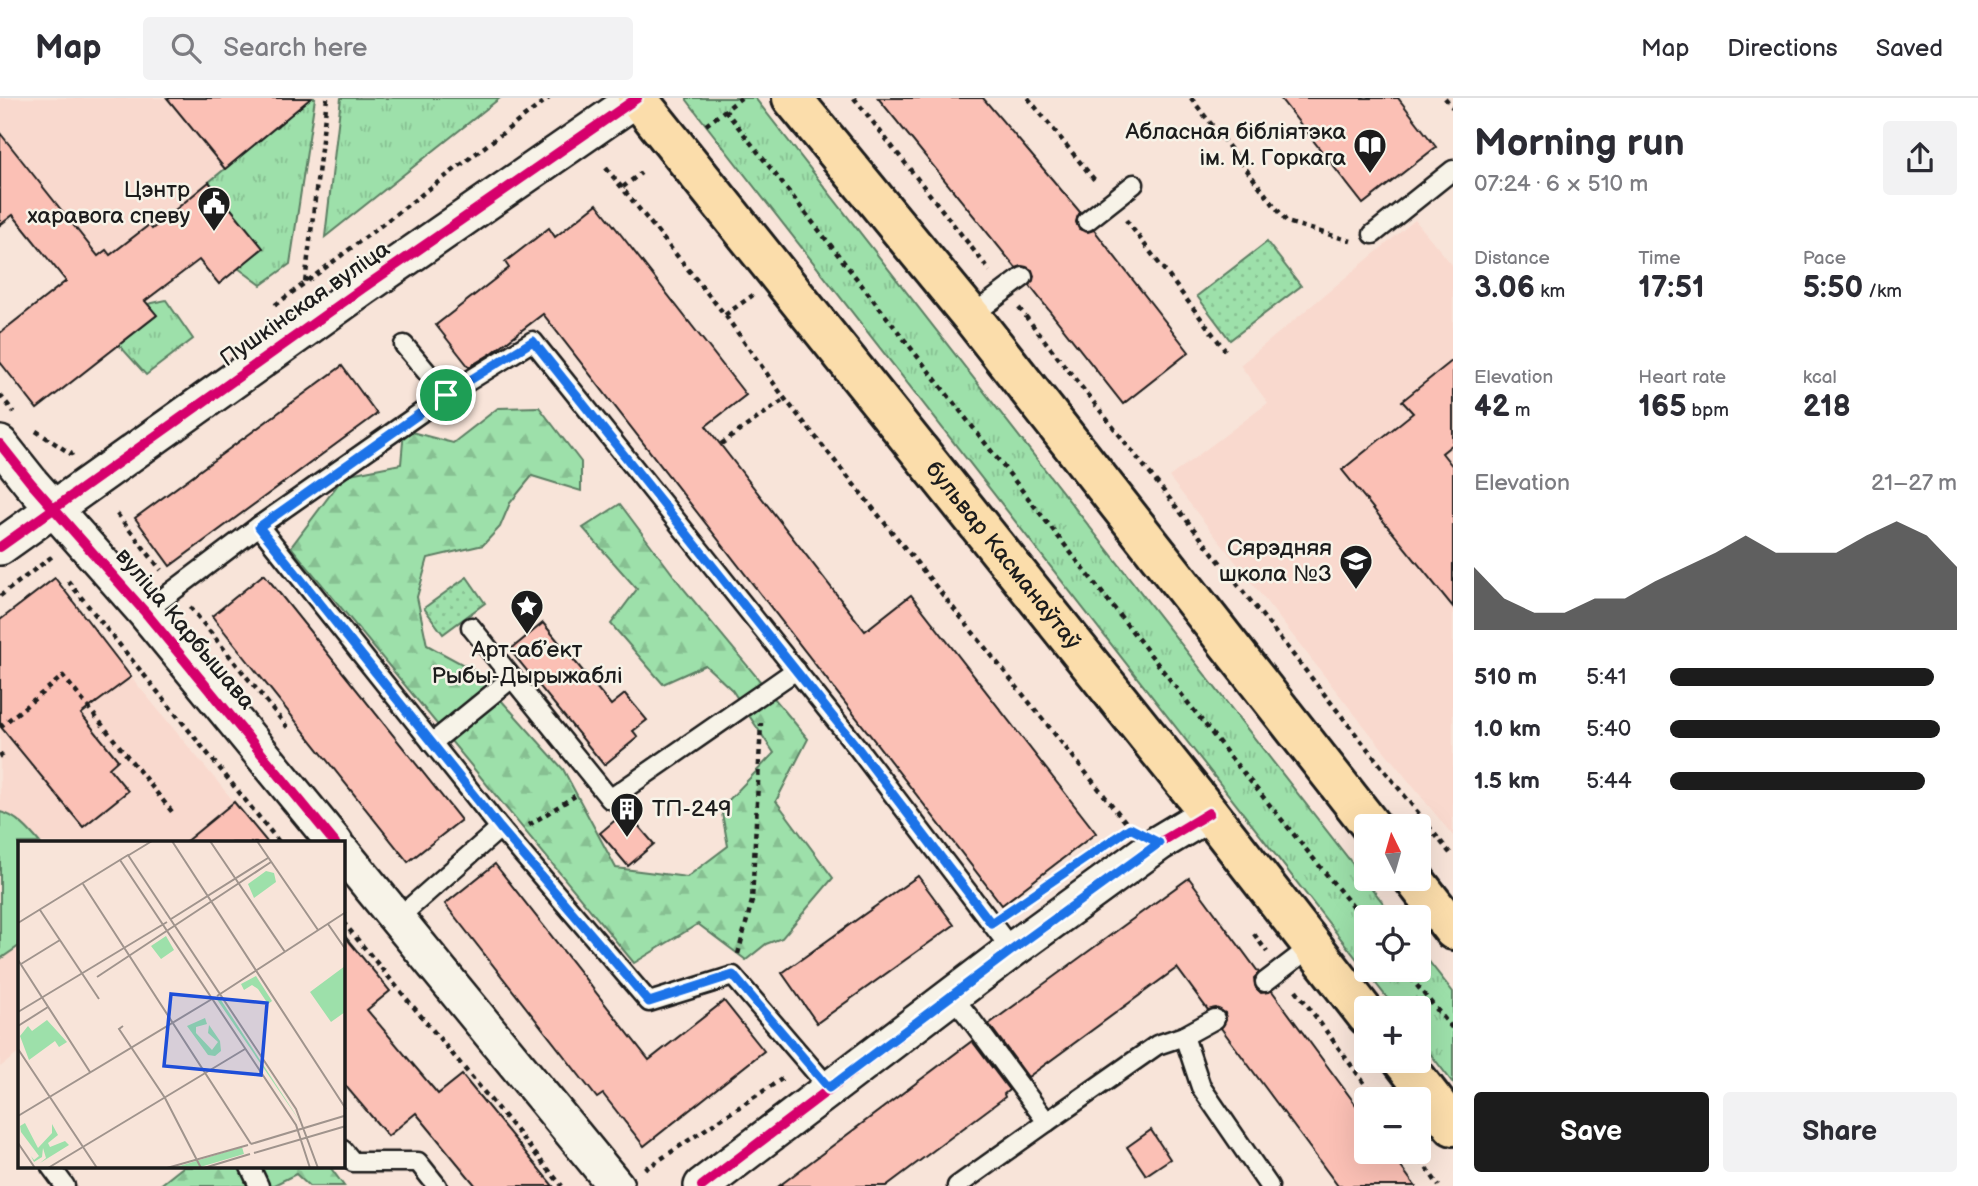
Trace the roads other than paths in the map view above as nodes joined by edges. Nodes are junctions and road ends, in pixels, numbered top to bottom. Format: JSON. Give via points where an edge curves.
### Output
{"nodes":[{"id":1,"x":637,"y":98,"type":"edge"},
{"id":2,"x":792,"y":98,"type":"edge"},
{"id":3,"x":1453,"y":170,"type":"edge"},
{"id":4,"x":1134,"y":184,"type":"dead end"},
{"id":5,"x":1087,"y":221,"type":"dead end"},
{"id":6,"x":1365,"y":239,"type":"road end"},
{"id":7,"x":1023,"y":276,"type":"dead end"},
{"id":8,"x":971,"y":316,"type":"junction"},
{"id":9,"x":404,"y":345,"type":"dead end"},
{"id":10,"x":446,"y":395,"type":"junction"},
{"id":11,"x":0,"y":444,"type":"edge"},
{"id":12,"x":54,"y":508,"type":"junction"},
{"id":13,"x":259,"y":527,"type":"junction"},
{"id":14,"x":0,"y":547,"type":"edge"},
{"id":15,"x":145,"y":612,"type":"junction"},
{"id":16,"x":471,"y":627,"type":"dead end"},
{"id":17,"x":796,"y":670,"type":"junction"},
{"id":18,"x":512,"y":678,"type":"junction"},
{"id":19,"x":432,"y":743,"type":"junction"},
{"id":20,"x":1209,"y":813,"type":"junction"},
{"id":21,"x":1362,"y":814,"type":"edge"},
{"id":22,"x":504,"y":833,"type":"junction"},
{"id":23,"x":333,"y":841,"type":"edge"},
{"id":24,"x":345,"y":855,"type":"edge"},
{"id":25,"x":1423,"y":891,"type":"edge"},
{"id":26,"x":397,"y":919,"type":"junction"},
{"id":27,"x":1453,"y":930,"type":"edge"},
{"id":28,"x":1312,"y":946,"type":"junction"},
{"id":29,"x":1012,"y":950,"type":"junction"},
{"id":30,"x":1265,"y":982,"type":"dead end"},
{"id":31,"x":951,"y":995,"type":"junction"},
{"id":32,"x":1354,"y":999,"type":"edge"},
{"id":33,"x":1215,"y":1019,"type":"dead end"},
{"id":34,"x":1184,"y":1036,"type":"junction"},
{"id":35,"x":1412,"y":1073,"type":"edge"},
{"id":36,"x":829,"y":1088,"type":"junction"},
{"id":37,"x":1047,"y":1122,"type":"junction"},
{"id":38,"x":1453,"y":1126,"type":"edge"},
{"id":39,"x":345,"y":1152,"type":"edge"},
{"id":40,"x":52,"y":1168,"type":"edge"},
{"id":41,"x":250,"y":1168,"type":"edge"},
{"id":42,"x":65,"y":1186,"type":"edge"},
{"id":43,"x":259,"y":1186,"type":"edge"},
{"id":44,"x":437,"y":1186,"type":"edge"},
{"id":45,"x":615,"y":1186,"type":"edge"},
{"id":46,"x":702,"y":1186,"type":"edge"},
{"id":47,"x":957,"y":1186,"type":"edge"},
{"id":48,"x":1269,"y":1186,"type":"edge"}],
"edges":[{"from":1,"to":12,"type":"street","name":"Пушкінская вуліца"},
{"from":1,"to":20,"type":"main road","name":"бульвар Касманаўтаў"},
{"from":2,"to":8,"type":"main road"},
{"from":3,"to":6,"type":"lane"},
{"from":4,"to":5,"type":"lane"},
{"from":7,"to":8,"type":"lane"},
{"from":8,"to":21,"type":"main road"},
{"from":9,"to":10,"type":"lane"},
{"from":10,"to":13,"type":"lane"},
{"from":10,"to":17,"type":"lane","via":[[533,341]]},
{"from":11,"to":12,"type":"street","name":"вуліца Карбышава"},
{"from":12,"to":14,"type":"street","name":"Пушкінская вуліца"},
{"from":12,"to":15,"type":"street","name":"вуліца Карбышава"},
{"from":13,"to":15,"type":"lane"},
{"from":13,"to":19,"type":"lane"},
{"from":15,"to":23,"type":"street","name":"вуліца Карбышава"},
{"from":16,"to":18,"type":"lane"},
{"from":17,"to":18,"type":"lane","via":[[610,799]]},
{"from":17,"to":29,"type":"lane"},
{"from":18,"to":19,"type":"lane"},
{"from":19,"to":22,"type":"lane"},
{"from":20,"to":28,"type":"main road","name":"бульвар Касманаўтаў"},
{"from":20,"to":29,"type":"street","via":[[1159,843]]},
{"from":22,"to":26,"type":"lane"},
{"from":22,"to":36,"type":"lane","via":[[649,1002],[733,975]]},
{"from":24,"to":26,"type":"street"},
{"from":25,"to":27,"type":"main road"},
{"from":26,"to":45,"type":"street"},
{"from":28,"to":30,"type":"lane"},
{"from":28,"to":32,"type":"main road","name":"бульвар Касманаўтаў"},
{"from":29,"to":31,"type":"street"},
{"from":31,"to":36,"type":"street"},
{"from":31,"to":37,"type":"lane"},
{"from":33,"to":34,"type":"lane"},
{"from":34,"to":37,"type":"lane","via":[[1157,1045]]},
{"from":34,"to":48,"type":"lane","via":[[1201,1087]]},
{"from":35,"to":38,"type":"main road"},
{"from":36,"to":46,"type":"street"},
{"from":37,"to":47,"type":"lane"},
{"from":39,"to":44,"type":"lane","via":[[353,1162],[418,1162]]},
{"from":40,"to":42,"type":"lane"},
{"from":41,"to":43,"type":"lane"}]}
